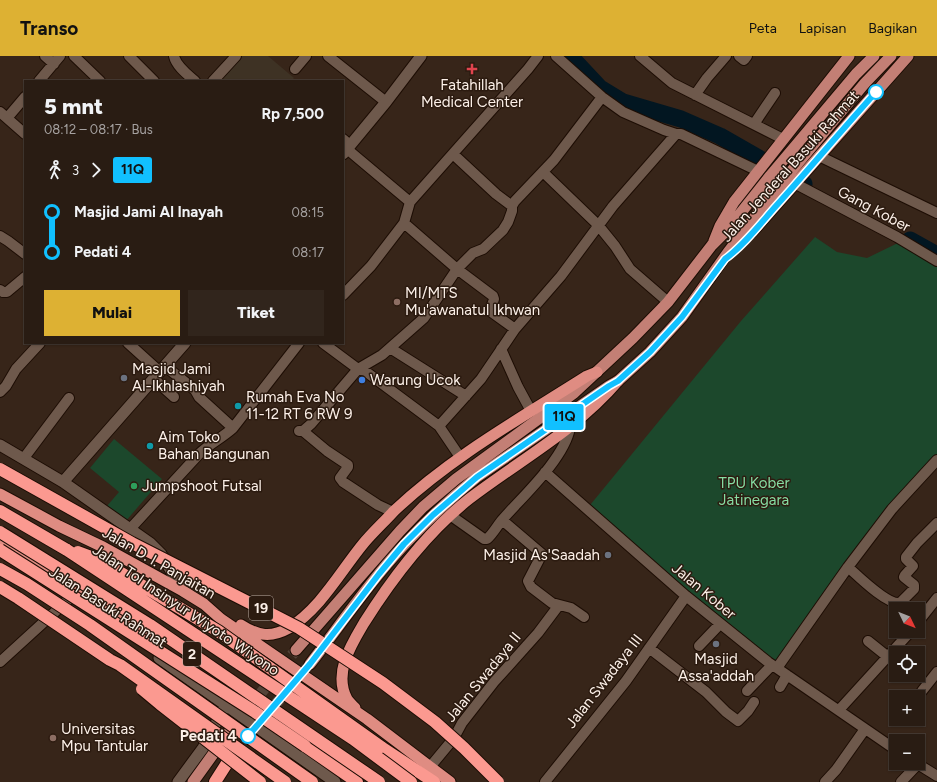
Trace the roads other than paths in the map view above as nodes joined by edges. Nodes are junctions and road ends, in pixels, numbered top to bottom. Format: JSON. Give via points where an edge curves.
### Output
{"nodes":[{"id":1,"x":45,"y":56,"type":"edge"},
{"id":2,"x":74,"y":56,"type":"edge"},
{"id":3,"x":129,"y":56,"type":"edge"},
{"id":4,"x":174,"y":56,"type":"edge"},
{"id":5,"x":236,"y":56,"type":"edge"},
{"id":6,"x":306,"y":56,"type":"edge"},
{"id":7,"x":328,"y":56,"type":"edge"},
{"id":8,"x":421,"y":56,"type":"edge"},
{"id":9,"x":538,"y":56,"type":"edge"},
{"id":10,"x":556,"y":56,"type":"edge"},
{"id":11,"x":640,"y":56,"type":"edge"},
{"id":12,"x":726,"y":56,"type":"edge"},
{"id":13,"x":739,"y":56,"type":"edge"},
{"id":14,"x":747,"y":56,"type":"edge"},
{"id":15,"x":849,"y":56,"type":"edge"},
{"id":16,"x":874,"y":56,"type":"edge"},
{"id":17,"x":890,"y":56,"type":"edge"},
{"id":18,"x":908,"y":56,"type":"edge"},
{"id":19,"x":57,"y":60,"type":"edge"},
{"id":20,"x":295,"y":69,"type":"dead end"},
{"id":21,"x":40,"y":80,"type":"edge"},
{"id":22,"x":99,"y":80,"type":"edge"},
{"id":23,"x":153,"y":80,"type":"edge"},
{"id":24,"x":194,"y":80,"type":"edge"},
{"id":25,"x":214,"y":80,"type":"edge"},
{"id":26,"x":775,"y":94,"type":"dead end"},
{"id":27,"x":695,"y":95,"type":"junction"},
{"id":28,"x":602,"y":97,"type":"junction"},
{"id":29,"x":24,"y":98,"type":"edge"},
{"id":30,"x":386,"y":102,"type":"junction"},
{"id":31,"x":4,"y":114,"type":"edge"},
{"id":32,"x":754,"y":124,"type":"junction"},
{"id":33,"x":24,"y":133,"type":"edge"},
{"id":34,"x":676,"y":134,"type":"junction"},
{"id":35,"x":782,"y":141,"type":"junction"},
{"id":36,"x":346,"y":147,"type":"edge"},
{"id":37,"x":452,"y":154,"type":"junction"},
{"id":38,"x":819,"y":156,"type":"junction"},
{"id":39,"x":760,"y":168,"type":"junction"},
{"id":40,"x":543,"y":172,"type":"junction"},
{"id":41,"x":796,"y":183,"type":"junction"},
{"id":42,"x":410,"y":202,"type":"junction"},
{"id":43,"x":512,"y":206,"type":"junction"},
{"id":44,"x":936,"y":210,"type":"edge"},
{"id":45,"x":404,"y":223,"type":"junction"},
{"id":46,"x":598,"y":225,"type":"junction"},
{"id":47,"x":0,"y":236,"type":"edge"},
{"id":48,"x":712,"y":245,"type":"junction"},
{"id":49,"x":24,"y":253,"type":"edge"},
{"id":50,"x":725,"y":259,"type":"junction"},
{"id":51,"x":937,"y":261,"type":"edge"},
{"id":52,"x":457,"y":269,"type":"junction"},
{"id":53,"x":24,"y":278,"type":"edge"},
{"id":54,"x":0,"y":290,"type":"edge"},
{"id":55,"x":344,"y":294,"type":"edge"},
{"id":56,"x":668,"y":302,"type":"junction"},
{"id":57,"x":515,"y":330,"type":"junction"},
{"id":58,"x":39,"y":344,"type":"edge"},
{"id":59,"x":129,"y":344,"type":"edge"},
{"id":60,"x":184,"y":344,"type":"edge"},
{"id":61,"x":298,"y":344,"type":"edge"},
{"id":62,"x":323,"y":344,"type":"edge"},
{"id":63,"x":390,"y":348,"type":"junction"},
{"id":64,"x":501,"y":349,"type":"junction"},
{"id":65,"x":358,"y":370,"type":"junction"},
{"id":66,"x":160,"y":372,"type":"junction"},
{"id":67,"x":597,"y":372,"type":"junction"},
{"id":68,"x":618,"y":381,"type":"junction"},
{"id":69,"x":0,"y":392,"type":"edge"},
{"id":70,"x":466,"y":396,"type":"junction"},
{"id":71,"x":174,"y":397,"type":"dead end"},
{"id":72,"x":69,"y":398,"type":"dead end"},
{"id":73,"x":531,"y":411,"type":"junction"},
{"id":74,"x":439,"y":426,"type":"junction"},
{"id":75,"x":232,"y":428,"type":"junction"},
{"id":76,"x":570,"y":428,"type":"junction"},
{"id":77,"x":0,"y":445,"type":"edge"},
{"id":78,"x":460,"y":457,"type":"junction"},
{"id":79,"x":24,"y":458,"type":"junction"},
{"id":80,"x":937,"y":460,"type":"edge"},
{"id":81,"x":0,"y":470,"type":"edge"},
{"id":82,"x":545,"y":472,"type":"junction"},
{"id":83,"x":63,"y":482,"type":"junction"},
{"id":84,"x":0,"y":494,"type":"edge"},
{"id":85,"x":0,"y":506,"type":"edge"},
{"id":86,"x":0,"y":511,"type":"edge"},
{"id":87,"x":393,"y":512,"type":"junction"},
{"id":88,"x":450,"y":515,"type":"junction"},
{"id":89,"x":502,"y":520,"type":"junction"},
{"id":90,"x":937,"y":523,"type":"edge"},
{"id":91,"x":130,"y":529,"type":"junction"},
{"id":92,"x":0,"y":532,"type":"edge"},
{"id":93,"x":0,"y":543,"type":"edge"},
{"id":94,"x":0,"y":550,"type":"edge"},
{"id":95,"x":67,"y":550,"type":"junction"},
{"id":96,"x":0,"y":556,"type":"edge"},
{"id":97,"x":848,"y":567,"type":"junction"},
{"id":98,"x":0,"y":569,"type":"edge"},
{"id":99,"x":0,"y":587,"type":"edge"},
{"id":100,"x":183,"y":591,"type":"junction"},
{"id":101,"x":686,"y":596,"type":"junction"},
{"id":102,"x":937,"y":598,"type":"edge"},
{"id":103,"x":68,"y":600,"type":"junction"},
{"id":104,"x":893,"y":602,"type":"edge"},
{"id":105,"x":905,"y":602,"type":"edge"},
{"id":106,"x":204,"y":604,"type":"junction"},
{"id":107,"x":559,"y":605,"type":"junction"},
{"id":108,"x":925,"y":612,"type":"edge"},
{"id":109,"x":584,"y":618,"type":"dead end"},
{"id":110,"x":720,"y":624,"type":"junction"},
{"id":111,"x":906,"y":638,"type":"edge"},
{"id":112,"x":868,"y":641,"type":"dead end"},
{"id":113,"x":699,"y":646,"type":"dead end"},
{"id":114,"x":899,"y":646,"type":"edge"},
{"id":115,"x":649,"y":648,"type":"junction"},
{"id":116,"x":296,"y":650,"type":"tunnel mouth"},
{"id":117,"x":889,"y":651,"type":"edge"},
{"id":118,"x":889,"y":658,"type":"edge"},
{"id":119,"x":110,"y":660,"type":"junction"},
{"id":120,"x":0,"y":662,"type":"edge"},
{"id":121,"x":310,"y":664,"type":"tunnel mouth"},
{"id":122,"x":774,"y":667,"type":"junction"},
{"id":123,"x":937,"y":672,"type":"edge"},
{"id":124,"x":787,"y":675,"type":"junction"},
{"id":125,"x":780,"y":687,"type":"dead end"},
{"id":126,"x":923,"y":690,"type":"edge"},
{"id":127,"x":747,"y":691,"type":"dead end"},
{"id":128,"x":754,"y":702,"type":"dead end"},
{"id":129,"x":226,"y":705,"type":"junction"},
{"id":130,"x":839,"y":710,"type":"junction"},
{"id":131,"x":361,"y":716,"type":"junction"},
{"id":132,"x":865,"y":729,"type":"junction"},
{"id":133,"x":229,"y":732,"type":"tunnel mouth"},
{"id":134,"x":244,"y":741,"type":"tunnel mouth"},
{"id":135,"x":889,"y":745,"type":"edge"},
{"id":136,"x":229,"y":760,"type":"junction"},
{"id":137,"x":430,"y":767,"type":"junction"},
{"id":138,"x":925,"y":769,"type":"edge"},
{"id":139,"x":912,"y":770,"type":"edge"},
{"id":140,"x":937,"y":776,"type":"edge"},
{"id":141,"x":178,"y":782,"type":"edge"},
{"id":142,"x":193,"y":782,"type":"edge"},
{"id":143,"x":210,"y":782,"type":"edge"},
{"id":144,"x":215,"y":782,"type":"edge"},
{"id":145,"x":260,"y":782,"type":"edge"},
{"id":146,"x":285,"y":782,"type":"edge"},
{"id":147,"x":312,"y":782,"type":"edge"},
{"id":148,"x":335,"y":782,"type":"edge"},
{"id":149,"x":357,"y":782,"type":"edge"},
{"id":150,"x":365,"y":782,"type":"edge"},
{"id":151,"x":379,"y":782,"type":"edge"},
{"id":152,"x":411,"y":782,"type":"edge"},
{"id":153,"x":418,"y":782,"type":"edge"},
{"id":154,"x":434,"y":782,"type":"edge"},
{"id":155,"x":450,"y":782,"type":"edge"},
{"id":156,"x":498,"y":782,"type":"edge"},
{"id":157,"x":545,"y":782,"type":"edge"},
{"id":158,"x":825,"y":782,"type":"edge"},
{"id":159,"x":901,"y":782,"type":"edge"}],
"edges":[{"from":1,"to":19,"type":"street"},
{"from":2,"to":22,"type":"street"},
{"from":3,"to":23,"type":"street"},
{"from":4,"to":24,"type":"street"},
{"from":5,"to":25,"type":"street"},
{"from":6,"to":20,"type":"street"},
{"from":7,"to":30,"type":"street"},
{"from":8,"to":30,"type":"street"},
{"from":9,"to":37,"type":"street"},
{"from":10,"to":28,"type":"street"},
{"from":11,"to":27,"type":"street","via":[[672,83]]},
{"from":12,"to":27,"type":"street"},
{"from":13,"to":14,"type":"street","via":[[744,60]]},
{"from":15,"to":35,"type":"main road","name":"Jalan Jenderal Basuki Rahmat"},
{"from":16,"to":48,"type":"main road","name":"Jalan Jenderal Basuki Rahmat"},
{"from":17,"to":50,"type":"main road","name":"Jalan Jenderal Basuki Rahmat","via":[[773,193]]},
{"from":18,"to":38,"type":"main road","name":"Jalan Jenderal Basuki Rahmat"},
{"from":19,"to":21,"type":"street"},
{"from":26,"to":32,"type":"street"},
{"from":27,"to":32,"type":"street"},
{"from":28,"to":34,"type":"street","via":[[623,112]]},
{"from":28,"to":40,"type":"street"},
{"from":29,"to":31,"type":"street"},
{"from":30,"to":36,"type":"street"},
{"from":31,"to":33,"type":"street"},
{"from":32,"to":35,"type":"street"},
{"from":34,"to":39,"type":"street","via":[[680,133]]},
{"from":34,"to":46,"type":"street"},
{"from":35,"to":39,"type":"main road","name":"Jalan Jenderal Basuki Rahmat"},
{"from":36,"to":42,"type":"street"},
{"from":37,"to":42,"type":"street"},
{"from":37,"to":43,"type":"street"},
{"from":38,"to":41,"type":"main road","name":"Jalan Jenderal Basuki Rahmat"},
{"from":38,"to":44,"type":"street"},
{"from":39,"to":48,"type":"main road","name":"Jalan Jenderal Basuki Rahmat","via":[[734,202]]},
{"from":40,"to":43,"type":"street"},
{"from":40,"to":46,"type":"street"},
{"from":41,"to":50,"type":"main road","name":"Jalan Jenderal Basuki Rahmat","via":[[743,243]]},
{"from":41,"to":51,"type":"street","name":"Gang Kober"},
{"from":42,"to":45,"type":"street"},
{"from":43,"to":52,"type":"street","via":[[503,230]]},
{"from":45,"to":52,"type":"street"},
{"from":45,"to":55,"type":"street","via":[[371,266]]},
{"from":46,"to":56,"type":"street","via":[[630,269]]},
{"from":46,"to":57,"type":"street","via":[[561,276]]},
{"from":47,"to":49,"type":"street"},
{"from":48,"to":56,"type":"main road","name":"Jalan Jenderal Basuki Rahmat"},
{"from":50,"to":68,"type":"main road","name":"Jalan Jenderal Basuki Rahmat","via":[[682,317],[650,352]]},
{"from":52,"to":57,"type":"street","via":[[494,296],[490,311]]},
{"from":52,"to":63,"type":"street","via":[[424,318]]},
{"from":53,"to":54,"type":"street","via":[[7,292]]},
{"from":56,"to":67,"type":"main road","name":"Jalan Jenderal Basuki Rahmat"},
{"from":57,"to":64,"type":"street"},
{"from":58,"to":69,"type":"street","via":[[16,368]]},
{"from":59,"to":66,"type":"street"},
{"from":60,"to":66,"type":"street"},
{"from":61,"to":75,"type":"street"},
{"from":62,"to":65,"type":"street"},
{"from":63,"to":65,"type":"street"},
{"from":63,"to":70,"type":"street"},
{"from":64,"to":70,"type":"street"},
{"from":64,"to":73,"type":"street"},
{"from":65,"to":74,"type":"street","via":[[365,371]]},
{"from":65,"to":87,"type":"street","via":[[311,424],[301,431],[348,465],[340,478],[342,482]]},
{"from":66,"to":71,"type":"street"},
{"from":66,"to":75,"type":"street","via":[[195,390],[199,397]]},
{"from":66,"to":83,"type":"street"},
{"from":67,"to":73,"type":"highway"},
{"from":67,"to":116,"type":"main road","name":"Jalan Jenderal Basuki Rahmat","via":[[574,393],[456,479],[423,507]]},
{"from":68,"to":76,"type":"highway"},
{"from":68,"to":121,"type":"main road","name":"Jalan Jenderal Basuki Rahmat","via":[[477,477],[450,499],[394,556]]},
{"from":70,"to":74,"type":"street"},
{"from":72,"to":79,"type":"street"},
{"from":73,"to":78,"type":"highway"},
{"from":74,"to":78,"type":"street"},
{"from":75,"to":91,"type":"street","via":[[206,447]]},
{"from":76,"to":82,"type":"street","via":[[564,446]]},
{"from":76,"to":88,"type":"highway"},
{"from":77,"to":79,"type":"street"},
{"from":78,"to":87,"type":"highway"},
{"from":79,"to":83,"type":"street"},
{"from":80,"to":97,"type":"street","via":[[892,509]]},
{"from":81,"to":156,"type":"highway","number":"19","bridge":true,"via":[[132,544],[299,628],[383,683],[435,722]]},
{"from":82,"to":89,"type":"street"},
{"from":82,"to":101,"type":"street","name":"Jalan Kober"},
{"from":83,"to":91,"type":"street"},
{"from":84,"to":100,"type":"highway","name":"Jalan D. I. Panjaitan"},
{"from":85,"to":153,"type":"highway","name":"Jalan D. I. Panjaitan","via":[[218,637]]},
{"from":86,"to":95,"type":"highway","name":"Jalan Tol Insinyur Wiyoto Wiyono","number":"2"},
{"from":87,"to":106,"type":"highway","via":[[364,543],[311,609],[283,631],[258,634]]},
{"from":88,"to":89,"type":"street","via":[[484,539],[489,538]]},
{"from":88,"to":131,"type":"highway","via":[[384,590],[352,642],[343,665],[342,684],[347,698]]},
{"from":89,"to":107,"type":"street","via":[[542,554],[528,581],[552,603]]},
{"from":90,"to":105,"type":"street","via":[[906,557],[913,566],[904,577],[914,585],[914,588]]},
{"from":91,"to":100,"type":"street","via":[[161,554]]},
{"from":92,"to":151,"type":"highway","number":"2","bridge":true,"via":[[150,625]]},
{"from":93,"to":150,"type":"highway","via":[[189,657]]},
{"from":94,"to":149,"type":"highway","bridge":true,"via":[[249,708]]},
{"from":95,"to":152,"type":"highway","name":"Jalan Tol Insinyur Wiyoto Wiyono","number":"2","bridge":true,"via":[[352,739]]},
{"from":95,"to":154,"type":"highway","bridge":true,"via":[[83,553],[111,567],[218,631]]},
{"from":96,"to":103,"type":"street","name":"Jalan Basuki Rahmat"},
{"from":97,"to":104,"type":"street","via":[[872,589]]},
{"from":97,"to":122,"type":"street"},
{"from":98,"to":147,"type":"highway","bridge":true,"via":[[90,626]]},
{"from":99,"to":119,"type":"highway","bridge":true},
{"from":100,"to":106,"type":"highway","name":"Jalan D. I. Panjaitan"},
{"from":101,"to":110,"type":"street","name":"Jalan Kober"},
{"from":101,"to":115,"type":"street","name":"Jalan Swadaya III"},
{"from":102,"to":108,"type":"street"},
{"from":103,"to":120,"type":"street"},
{"from":103,"to":129,"type":"street","name":"Jalan Basuki Rahmat","via":[[162,660]]},
{"from":106,"to":131,"type":"highway","name":"Jalan D. I. Panjaitan","via":[[221,619]]},
{"from":107,"to":109,"type":"street","via":[[571,608]]},
{"from":107,"to":137,"type":"street","name":"Jalan Swadaya II","via":[[538,633],[494,682]]},
{"from":110,"to":113,"type":"street"},
{"from":110,"to":122,"type":"street","name":"Jalan Kober"},
{"from":111,"to":114,"type":"street"},
{"from":112,"to":117,"type":"street"},
{"from":115,"to":128,"type":"street","via":[[706,692],[738,721]]},
{"from":115,"to":157,"type":"street","name":"Jalan Swadaya III","via":[[626,681]]},
{"from":118,"to":130,"type":"street"},
{"from":119,"to":145,"type":"highway","bridge":true,"via":[[160,704]]},
{"from":119,"to":146,"type":"highway","bridge":true},
{"from":122,"to":124,"type":"street","name":"Jalan Kober"},
{"from":122,"to":127,"type":"street"},
{"from":123,"to":126,"type":"street"},
{"from":124,"to":125,"type":"street"},
{"from":124,"to":130,"type":"street","name":"Jalan Kober"},
{"from":129,"to":141,"type":"street","via":[[203,748]]},
{"from":129,"to":148,"type":"street","name":"Jalan Basuki Rahmat"},
{"from":130,"to":132,"type":"street","name":"Jalan Kober"},
{"from":131,"to":137,"type":"highway","name":"Jalan D. I. Panjaitan"},
{"from":132,"to":135,"type":"street","name":"Jalan Kober"},
{"from":132,"to":158,"type":"street"},
{"from":133,"to":142,"type":"main road"},
{"from":134,"to":136,"type":"main road"},
{"from":136,"to":143,"type":"main road"},
{"from":136,"to":144,"type":"highway"},
{"from":137,"to":155,"type":"highway","name":"Jalan D. I. Panjaitan"},
{"from":138,"to":140,"type":"street"},
{"from":139,"to":159,"type":"street"}]}
